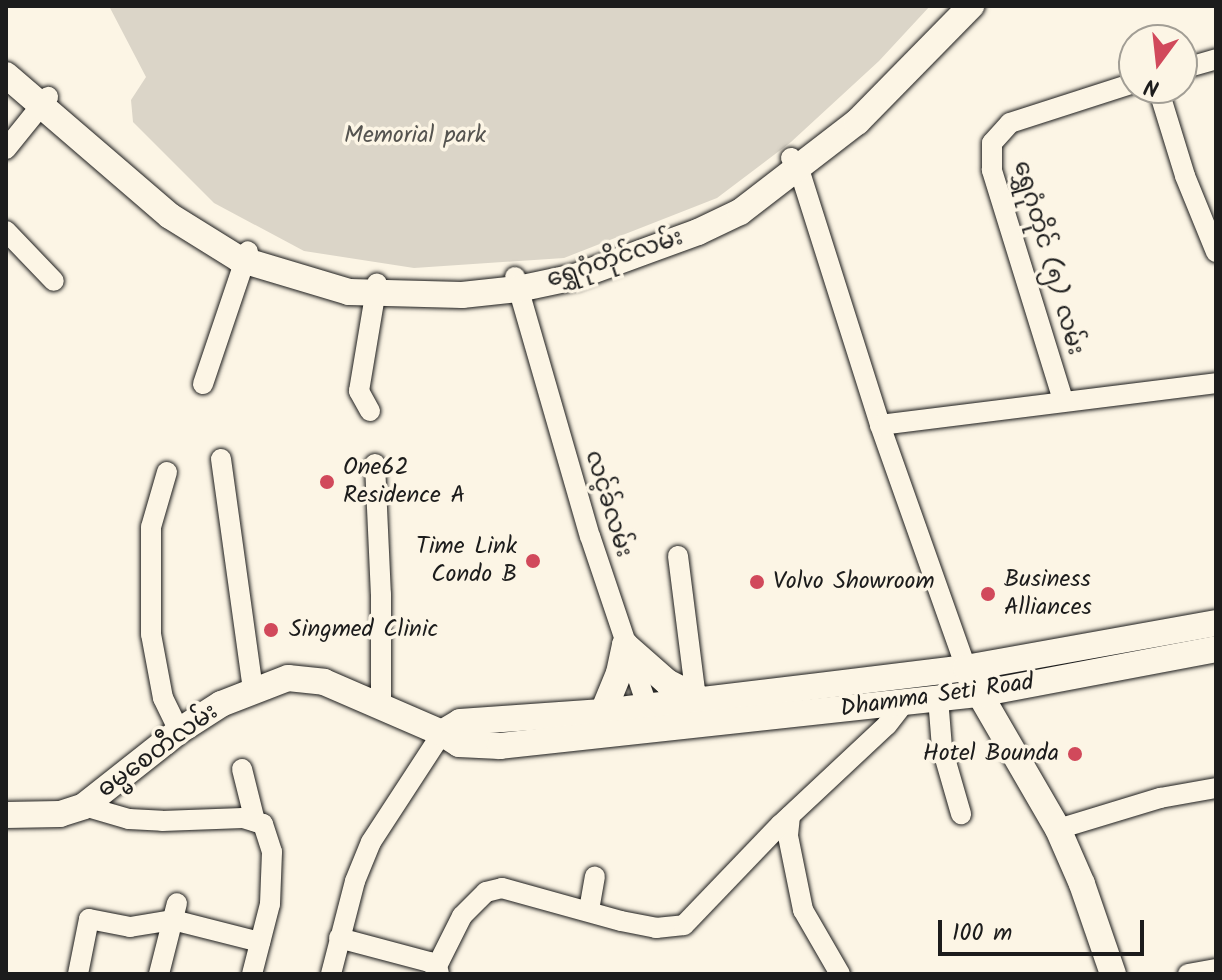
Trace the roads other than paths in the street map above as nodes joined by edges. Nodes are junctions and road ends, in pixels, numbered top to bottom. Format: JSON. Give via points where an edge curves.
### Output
{"nodes":[{"id":1,"x":949,"y":6,"type":"edge"},
{"id":2,"x":971,"y":6,"type":"edge"},
{"id":3,"x":6,"y":60,"type":"edge"},
{"id":4,"x":6,"y":75,"type":"edge"},
{"id":5,"x":1118,"y":88,"type":"edge"},
{"id":6,"x":45,"y":99,"type":"junction"},
{"id":7,"x":1163,"y":104,"type":"edge"},
{"id":8,"x":6,"y":149,"type":"edge"},
{"id":9,"x":795,"y":163,"type":"junction"},
{"id":10,"x":6,"y":231,"type":"edge"},
{"id":11,"x":1216,"y":252,"type":"edge"},
{"id":12,"x":247,"y":256,"type":"junction"},
{"id":13,"x":54,"y":281,"type":"dead end"},
{"id":14,"x":516,"y":283,"type":"junction"},
{"id":15,"x":376,"y":289,"type":"junction"},
{"id":16,"x":1216,"y":383,"type":"edge"},
{"id":17,"x":203,"y":384,"type":"dead end"},
{"id":18,"x":1063,"y":400,"type":"junction"},
{"id":19,"x":370,"y":411,"type":"dead end"},
{"id":20,"x":880,"y":425,"type":"junction"},
{"id":21,"x":221,"y":459,"type":"dead end"},
{"id":22,"x":375,"y":464,"type":"dead end"},
{"id":23,"x":167,"y":472,"type":"dead end"},
{"id":24,"x":678,"y":556,"type":"dead end"},
{"id":25,"x":1216,"y":623,"type":"edge"},
{"id":26,"x":625,"y":645,"type":"junction"},
{"id":27,"x":1216,"y":649,"type":"edge"},
{"id":28,"x":966,"y":668,"type":"junction"},
{"id":29,"x":253,"y":690,"type":"junction"},
{"id":30,"x":978,"y":694,"type":"junction"},
{"id":31,"x":938,"y":698,"type":"junction"},
{"id":32,"x":700,"y":699,"type":"junction"},
{"id":33,"x":904,"y":703,"type":"junction"},
{"id":34,"x":381,"y":706,"type":"junction"},
{"id":35,"x":603,"y":712,"type":"junction"},
{"id":36,"x":651,"y":718,"type":"junction"},
{"id":37,"x":179,"y":731,"type":"junction"},
{"id":38,"x":442,"y":733,"type":"junction"},
{"id":39,"x":242,"y":769,"type":"dead end"},
{"id":40,"x":1216,"y":788,"type":"edge"},
{"id":41,"x":84,"y":806,"type":"junction"},
{"id":42,"x":961,"y":814,"type":"dead end"},
{"id":43,"x":6,"y":815,"type":"edge"},
{"id":44,"x":790,"y":816,"type":"junction"},
{"id":45,"x":255,"y":821,"type":"junction"},
{"id":46,"x":1058,"y":829,"type":"junction"},
{"id":47,"x":595,"y":877,"type":"dead end"},
{"id":48,"x":589,"y":910,"type":"junction"},
{"id":49,"x":175,"y":911,"type":"junction"},
{"id":50,"x":339,"y":938,"type":"junction"},
{"id":51,"x":260,"y":942,"type":"junction"},
{"id":52,"x":1216,"y":969,"type":"edge"},
{"id":53,"x":438,"y":970,"type":"edge"},
{"id":54,"x":78,"y":974,"type":"edge"},
{"id":55,"x":159,"y":974,"type":"edge"},
{"id":56,"x":252,"y":974,"type":"edge"},
{"id":57,"x":331,"y":974,"type":"edge"},
{"id":58,"x":840,"y":974,"type":"edge"},
{"id":59,"x":1113,"y":974,"type":"edge"},
{"id":60,"x":1188,"y":974,"type":"edge"}],
"edges":[{"from":1,"to":9,"type":"main road","name":"ရွှေဂုံတိုင်လမ်း"},
{"from":2,"to":9,"type":"main road","name":"ရွှေဂုံတိုင်လမ်း","via":[[857,122]]},
{"from":3,"to":6,"type":"main road","name":"ရွှေဂုံတိုင်လမ်း"},
{"from":4,"to":6,"type":"main road","name":"ရွှေဂုံတိုင်လမ်း"},
{"from":5,"to":18,"type":"street","name":"ရွှေဂုံတိုင် (၅) လမ်း","via":[[1010,123],[992,143],[992,170]]},
{"from":6,"to":8,"type":"street"},
{"from":6,"to":12,"type":"main road","name":"ရွှေဂုံတိုင်လမ်း","via":[[170,216]]},
{"from":7,"to":11,"type":"street"},
{"from":9,"to":14,"type":"main road","name":"ရွှေဂုံတိုင်လမ်း","via":[[740,212],[698,232],[575,277]]},
{"from":9,"to":20,"type":"street"},
{"from":10,"to":13,"type":"street"},
{"from":12,"to":15,"type":"main road","name":"ရွှေဂုံတိုင်လမ်း","via":[[331,288]]},
{"from":12,"to":17,"type":"street"},
{"from":14,"to":15,"type":"main road","name":"ရွှေဂုံတိုင်လမ်း","via":[[447,295]]},
{"from":14,"to":26,"type":"street","name":"လင့်ခ်လမ်း"},
{"from":15,"to":19,"type":"street","via":[[359,391]]},
{"from":16,"to":18,"type":"street"},
{"from":18,"to":20,"type":"street"},
{"from":20,"to":28,"type":"street"},
{"from":21,"to":29,"type":"street"},
{"from":22,"to":34,"type":"street"},
{"from":23,"to":37,"type":"street","via":[[151,527],[151,634],[163,698]]},
{"from":24,"to":32,"type":"street"},
{"from":25,"to":28,"type":"main road","name":"Dhamma Seti Road"},
{"from":26,"to":32,"type":"main road","via":[[667,682]]},
{"from":26,"to":35,"type":"main road"},
{"from":26,"to":36,"type":"street","name":"လင့်ခ်လမ်း"},
{"from":27,"to":30,"type":"main road","name":"Dhamma Seti Road"},
{"from":28,"to":30,"type":"main road"},
{"from":28,"to":32,"type":"main road","name":"Dhamma Seti Road"},
{"from":29,"to":34,"type":"main road","name":"ဓမ္မစေတီလမ်း","via":[[288,678],[312,681]]},
{"from":29,"to":37,"type":"main road","name":"ဓမ္မစေတီလမ်း"},
{"from":30,"to":31,"type":"main road","name":"Dhamma Seti Road"},
{"from":30,"to":46,"type":"main road"},
{"from":31,"to":33,"type":"main road","name":"Dhamma Seti Road"},
{"from":31,"to":42,"type":"street","via":[[942,748]]},
{"from":32,"to":36,"type":"main road","name":"ဓမ္မစေတီလမ်း"},
{"from":33,"to":36,"type":"main road","name":"Dhamma Seti Road"},
{"from":33,"to":44,"type":"street"},
{"from":34,"to":38,"type":"main road","name":"ဓမ္မစေတီလမ်း"},
{"from":35,"to":36,"type":"main road","name":"ဓမ္မစေတီလမ်း"},
{"from":35,"to":38,"type":"main road","name":"ဓမ္မစေတီလမ်း","via":[[460,722]]},
{"from":36,"to":38,"type":"main road","name":"ဓမ္မစေတီလမ်း","via":[[500,746],[459,744]]},
{"from":37,"to":41,"type":"main road","name":"ဓမ္မစေတီလမ်း"},
{"from":38,"to":50,"type":"street","via":[[371,842]]},
{"from":39,"to":45,"type":"street"},
{"from":40,"to":46,"type":"street","via":[[1160,798]]},
{"from":41,"to":43,"type":"main road","name":"ဓမ္မစေတီလမ်း","via":[[60,814]]},
{"from":41,"to":45,"type":"street","via":[[129,819]]},
{"from":44,"to":48,"type":"street","via":[[684,925],[656,928]]},
{"from":44,"to":58,"type":"street","via":[[788,836],[803,910]]},
{"from":45,"to":51,"type":"street","via":[[263,824],[272,852],[270,904]]},
{"from":46,"to":59,"type":"main road"},
{"from":47,"to":48,"type":"street"},
{"from":48,"to":53,"type":"street","via":[[527,892],[486,892],[462,916]]},
{"from":49,"to":51,"type":"street"},
{"from":49,"to":54,"type":"street","via":[[130,927],[89,919]]},
{"from":49,"to":55,"type":"street"},
{"from":50,"to":53,"type":"street"},
{"from":50,"to":57,"type":"street"},
{"from":51,"to":56,"type":"street"},
{"from":52,"to":60,"type":"street"}]}
